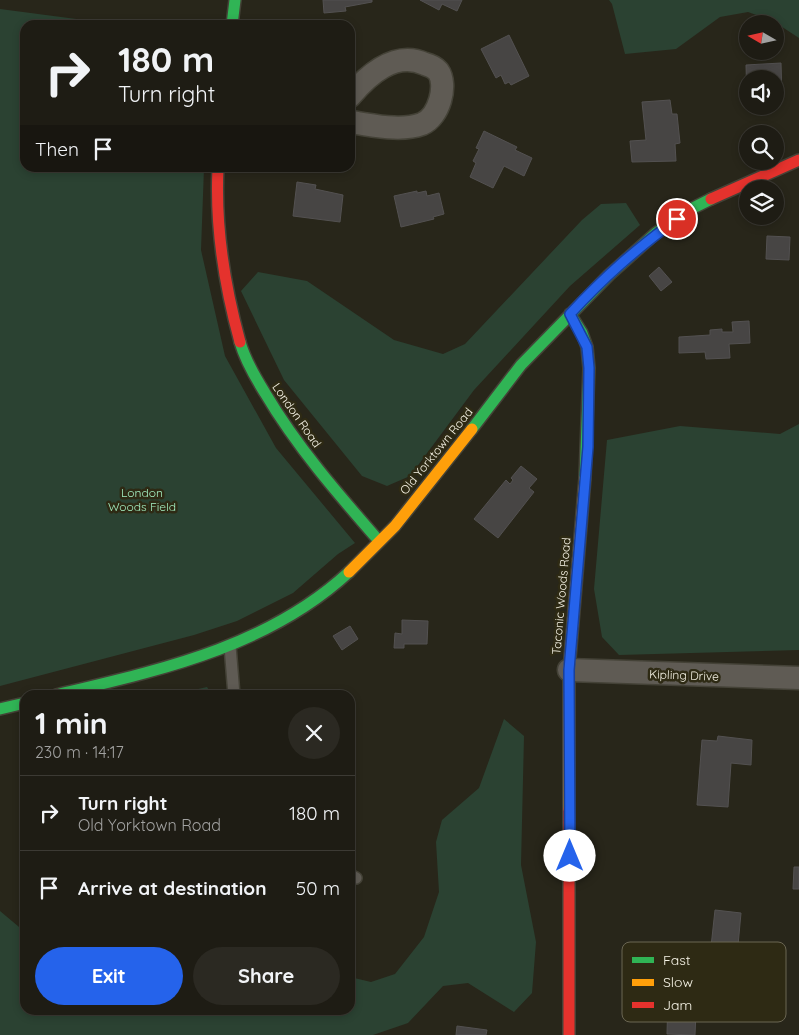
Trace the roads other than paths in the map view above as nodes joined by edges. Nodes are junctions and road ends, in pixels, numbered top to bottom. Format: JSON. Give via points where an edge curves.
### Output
{"nodes":[{"id":1,"x":235,"y":0,"type":"edge"},
{"id":2,"x":233,"y":20,"type":"edge"},
{"id":3,"x":355,"y":90,"type":"edge"},
{"id":4,"x":355,"y":123,"type":"edge"},
{"id":5,"x":799,"y":160,"type":"edge"},
{"id":6,"x":218,"y":172,"type":"edge"},
{"id":7,"x":570,"y":314,"type":"junction"},
{"id":8,"x":379,"y":541,"type":"junction"},
{"id":9,"x":230,"y":644,"type":"junction"},
{"id":10,"x":569,"y":670,"type":"junction"},
{"id":11,"x":799,"y":678,"type":"edge"},
{"id":12,"x":75,"y":690,"type":"edge"},
{"id":13,"x":234,"y":690,"type":"edge"},
{"id":14,"x":20,"y":704,"type":"edge"},
{"id":15,"x":0,"y":709,"type":"edge"},
{"id":16,"x":568,"y":1035,"type":"edge"}],
"edges":[{"from":1,"to":2,"type":"street"},
{"from":3,"to":4,"type":"street","via":[[393,61],[407,59],[437,70],[442,80],[439,108],[422,124],[394,128]]},
{"from":5,"to":7,"type":"street","name":"Old Yorktown Road","via":[[692,208],[631,253]]},
{"from":6,"to":8,"type":"street","name":"London Road","via":[[217,236],[222,277],[243,352],[270,403],[336,492]]},
{"from":7,"to":8,"type":"street","name":"Old Yorktown Road","via":[[517,370],[456,452]]},
{"from":7,"to":10,"type":"street","name":"Taconic Woods Road","via":[[587,347],[589,368],[588,447]]},
{"from":8,"to":9,"type":"street","name":"Old Yorktown Road","via":[[348,575],[307,605],[277,624]]},
{"from":9,"to":12,"type":"street","name":"Old Yorktown Road","via":[[186,660]]},
{"from":9,"to":13,"type":"lane"},
{"from":10,"to":11,"type":"street","name":"Kipling Drive"},
{"from":10,"to":16,"type":"street","name":"Taconic Woods Road"},
{"from":14,"to":15,"type":"street"}]}
